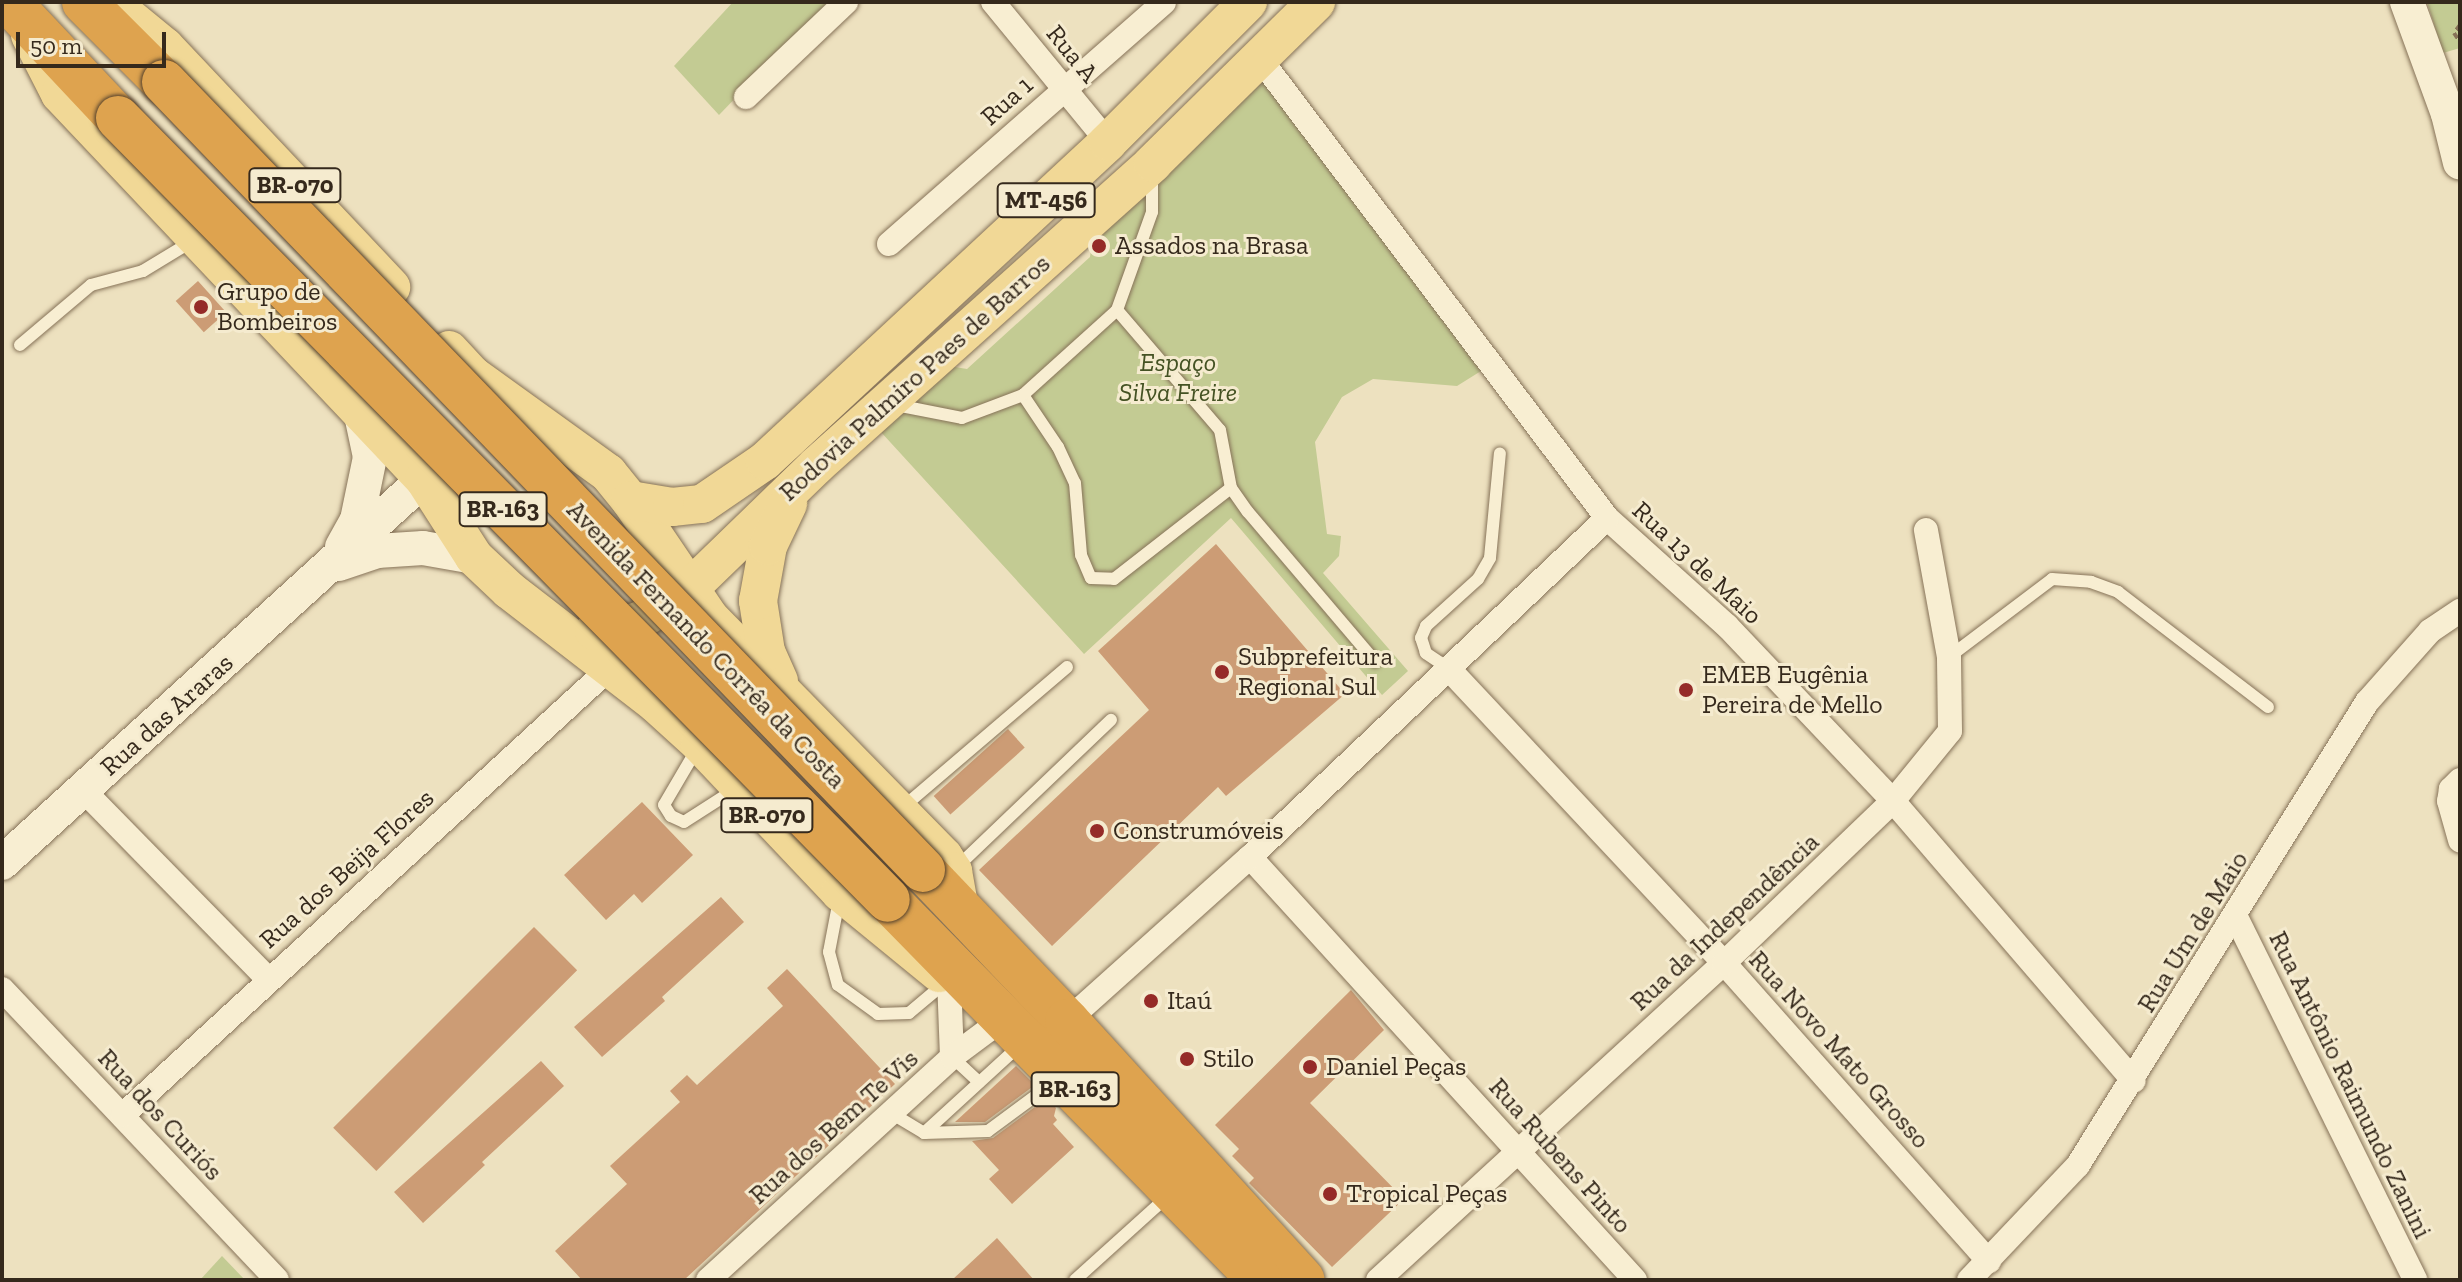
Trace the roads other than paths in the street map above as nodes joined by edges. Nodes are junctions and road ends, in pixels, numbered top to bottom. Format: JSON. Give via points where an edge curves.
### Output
{"nodes":[{"id":1,"x":84,"y":2,"type":"edge"},
{"id":2,"x":110,"y":2,"type":"edge"},
{"id":3,"x":846,"y":2,"type":"edge"},
{"id":4,"x":993,"y":2,"type":"edge"},
{"id":5,"x":1164,"y":2,"type":"edge"},
{"id":6,"x":1248,"y":2,"type":"edge"},
{"id":7,"x":1316,"y":2,"type":"edge"},
{"id":8,"x":2407,"y":2,"type":"edge"},
{"id":9,"x":15,"y":9,"type":"edge"},
{"id":10,"x":1258,"y":56,"type":"junction"},
{"id":11,"x":1063,"y":87,"type":"junction"},
{"id":12,"x":746,"y":97,"type":"dead end"},
{"id":13,"x":2454,"y":113,"type":"edge"},
{"id":14,"x":1108,"y":142,"type":"junction"},
{"id":15,"x":1153,"y":163,"type":"junction"},
{"id":16,"x":2460,"y":163,"type":"edge"},
{"id":17,"x":196,"y":238,"type":"junction"},
{"id":18,"x":889,"y":244,"type":"dead end"},
{"id":19,"x":1117,"y":310,"type":"junction"},
{"id":20,"x":20,"y":345,"type":"dead end"},
{"id":21,"x":1023,"y":395,"type":"junction"},
{"id":22,"x":885,"y":403,"type":"junction"},
{"id":23,"x":360,"y":410,"type":"junction"},
{"id":24,"x":545,"y":426,"type":"junction"},
{"id":25,"x":1500,"y":453,"type":"dead end"},
{"id":26,"x":817,"y":465,"type":"junction"},
{"id":27,"x":424,"y":479,"type":"junction"},
{"id":28,"x":1231,"y":488,"type":"junction"},
{"id":29,"x":630,"y":500,"type":"junction"},
{"id":30,"x":1607,"y":518,"type":"junction"},
{"id":31,"x":1926,"y":530,"type":"dead end"},
{"id":32,"x":474,"y":557,"type":"junction"},
{"id":33,"x":331,"y":566,"type":"junction"},
{"id":34,"x":689,"y":589,"type":"junction"},
{"id":35,"x":2460,"y":611,"type":"edge"},
{"id":36,"x":546,"y":617,"type":"junction"},
{"id":37,"x":1949,"y":657,"type":"junction"},
{"id":38,"x":1375,"y":661,"type":"dead end"},
{"id":39,"x":612,"y":666,"type":"junction"},
{"id":40,"x":1067,"y":667,"type":"dead end"},
{"id":41,"x":1448,"y":668,"type":"junction"},
{"id":42,"x":788,"y":697,"type":"junction"},
{"id":43,"x":2268,"y":707,"type":"dead end"},
{"id":44,"x":1111,"y":720,"type":"dead end"},
{"id":45,"x":700,"y":744,"type":"junction"},
{"id":46,"x":2460,"y":780,"type":"edge"},
{"id":47,"x":740,"y":786,"type":"junction"},
{"id":48,"x":84,"y":791,"type":"junction"},
{"id":49,"x":1893,"y":801,"type":"junction"},
{"id":50,"x":899,"y":811,"type":"junction"},
{"id":51,"x":2460,"y":840,"type":"edge"},
{"id":52,"x":1250,"y":857,"type":"junction"},
{"id":53,"x":2,"y":863,"type":"edge"},
{"id":54,"x":945,"y":884,"type":"junction"},
{"id":55,"x":840,"y":892,"type":"junction"},
{"id":56,"x":2235,"y":915,"type":"junction"},
{"id":57,"x":1724,"y":963,"type":"junction"},
{"id":58,"x":268,"y":979,"type":"junction"},
{"id":59,"x":949,"y":979,"type":"junction"},
{"id":60,"x":2,"y":989,"type":"edge"},
{"id":61,"x":1067,"y":1021,"type":"junction"},
{"id":62,"x":1007,"y":1022,"type":"junction"},
{"id":63,"x":952,"y":1057,"type":"junction"},
{"id":64,"x":1062,"y":1076,"type":"junction"},
{"id":65,"x":2134,"y":1081,"type":"junction"},
{"id":66,"x":979,"y":1082,"type":"junction"},
{"id":67,"x":891,"y":1113,"type":"junction"},
{"id":68,"x":123,"y":1115,"type":"junction"},
{"id":69,"x":924,"y":1133,"type":"junction"},
{"id":70,"x":1519,"y":1153,"type":"junction"},
{"id":71,"x":1176,"y":1190,"type":"junction"},
{"id":72,"x":1989,"y":1261,"type":"junction"},
{"id":73,"x":277,"y":1280,"type":"edge"},
{"id":74,"x":708,"y":1280,"type":"edge"},
{"id":75,"x":1075,"y":1280,"type":"edge"},
{"id":76,"x":1260,"y":1280,"type":"edge"},
{"id":77,"x":1303,"y":1280,"type":"edge"},
{"id":78,"x":1378,"y":1280,"type":"edge"},
{"id":79,"x":1635,"y":1280,"type":"edge"},
{"id":80,"x":1969,"y":1280,"type":"edge"},
{"id":81,"x":2415,"y":1280,"type":"edge"}],
"edges":[{"from":1,"to":54,"type":"highway","name":"Avenida Fernando Corrêa da Costa","number":"BR-163","bridge":true},
{"from":2,"to":24,"type":"main road","name":"Avenida Fernando Corrêa da Costa","number":"BR-070","via":[[165,47],[472,375]]},
{"from":3,"to":12,"type":"street"},
{"from":4,"to":11,"type":"street","name":"Rua A"},
{"from":5,"to":11,"type":"street","name":"Rua 1"},
{"from":6,"to":14,"type":"main road","name":"Rodovia Palmiro Paes de Barros","number":"MT-456"},
{"from":7,"to":10,"type":"main road","name":"Rodovia Palmiro Paes de Barros","number":"MT-456"},
{"from":8,"to":13,"type":"street"},
{"from":9,"to":17,"type":"main road","name":"Avenida Fernando Corrêa da Costa","number":"BR-070","via":[[60,94]]},
{"from":9,"to":62,"type":"highway","name":"Avenida Fernando Corrêa da Costa","number":"BR-163","bridge":true},
{"from":10,"to":15,"type":"main road","name":"Rodovia Palmiro Paes de Barros","number":"MT-456"},
{"from":10,"to":30,"type":"street","name":"Rua 13 de Maio"},
{"from":11,"to":14,"type":"street","name":"Rua A"},
{"from":11,"to":18,"type":"street","name":"Rua 1"},
{"from":13,"to":16,"type":"street"},
{"from":14,"to":29,"type":"main road","name":"Rodovia Palmiro Paes de Barros","number":"MT-456","via":[[739,481],[688,507]]},
{"from":15,"to":19,"type":"lane","via":[[1152,212]]},
{"from":15,"to":22,"type":"main road","name":"Rodovia Palmiro Paes de Barros","number":"MT-456"},
{"from":17,"to":20,"type":"lane","via":[[143,271],[91,285]]},
{"from":17,"to":23,"type":"main road","name":"Avenida Fernando Corrêa da Costa","number":"BR-070"},
{"from":19,"to":21,"type":"lane"},
{"from":19,"to":28,"type":"lane","via":[[1220,430]]},
{"from":21,"to":22,"type":"lane","via":[[962,418]]},
{"from":21,"to":28,"type":"lane","via":[[1075,483],[1081,555],[1091,578],[1114,579]]},
{"from":22,"to":26,"type":"main road","name":"Rodovia Palmiro Paes de Barros","number":"MT-456"},
{"from":23,"to":27,"type":"main road","name":"Avenida Fernando Corrêa da Costa","number":"BR-070"},
{"from":23,"to":33,"type":"street","via":[[370,457],[365,486],[357,520]]},
{"from":24,"to":27,"type":"main road","via":[[506,429],[465,444]]},
{"from":24,"to":29,"type":"main road","name":"Avenida Fernando Corrêa da Costa","number":"BR-070","via":[[592,458]]},
{"from":25,"to":41,"type":"lane","via":[[1490,558],[1478,579],[1426,626],[1421,638],[1426,653]]},
{"from":26,"to":34,"type":"main road","name":"Rodovia Palmiro Paes de Barros","number":"MT-456"},
{"from":26,"to":42,"type":"main road","number":"MT-456","via":[[776,525],[760,578],[766,652]]},
{"from":27,"to":32,"type":"main road","name":"Avenida Fernando Corrêa da Costa","number":"BR-070"},
{"from":27,"to":33,"type":"street","name":"Rua das Araras"},
{"from":28,"to":38,"type":"lane"},
{"from":29,"to":34,"type":"main road","name":"Avenida Fernando Corrêa da Costa","number":"BR-070"},
{"from":30,"to":41,"type":"street"},
{"from":30,"to":49,"type":"street","name":"Rua 13 de Maio","via":[[1727,626]]},
{"from":31,"to":37,"type":"street","name":"Rua da Independência"},
{"from":32,"to":33,"type":"street","via":[[423,548],[377,551]]},
{"from":32,"to":36,"type":"main road","name":"Avenida Fernando Corrêa da Costa","number":"BR-070"},
{"from":33,"to":48,"type":"street","name":"Rua das Araras"},
{"from":34,"to":36,"type":"main road","number":"BR-070","via":[[647,617],[610,628],[577,630]]},
{"from":34,"to":42,"type":"main road","name":"Avenida Fernando Corrêa da Costa","number":"BR-070","via":[[710,618]]},
{"from":35,"to":56,"type":"street","name":"Rua Um de Maio","via":[[2430,631],[2367,702]]},
{"from":36,"to":39,"type":"main road","name":"Avenida Fernando Corrêa da Costa","number":"BR-070"},
{"from":37,"to":43,"type":"lane","via":[[2052,579],[2091,582],[2118,592]]},
{"from":37,"to":49,"type":"street","name":"Rua da Independência","via":[[1950,731]]},
{"from":39,"to":45,"type":"main road","name":"Avenida Fernando Corrêa da Costa","number":"BR-070"},
{"from":39,"to":58,"type":"street","name":"Rua dos Beija Flores"},
{"from":40,"to":50,"type":"lane"},
{"from":41,"to":52,"type":"street"},
{"from":41,"to":57,"type":"street","name":"Rua Novo Mato Grosso"},
{"from":42,"to":50,"type":"main road","name":"Avenida Fernando Corrêa da Costa","number":"BR-070"},
{"from":44,"to":54,"type":"lane"},
{"from":45,"to":47,"type":"main road","name":"Avenida Fernando Corrêa da Costa","number":"BR-070"},
{"from":45,"to":47,"type":"lane","via":[[664,805],[671,816],[684,822]]},
{"from":46,"to":51,"type":"street","via":[[2449,801]]},
{"from":47,"to":55,"type":"main road","name":"Avenida Fernando Corrêa da Costa","number":"BR-070"},
{"from":48,"to":53,"type":"street","name":"Rua das Araras"},
{"from":48,"to":58,"type":"street"},
{"from":49,"to":57,"type":"street","name":"Rua da Independência"},
{"from":49,"to":65,"type":"street","name":"Rua 13 de Maio"},
{"from":50,"to":54,"type":"main road","name":"Avenida Fernando Corrêa da Costa","number":"BR-070"},
{"from":52,"to":61,"type":"street"},
{"from":52,"to":70,"type":"street","name":"Rua Rubens Pinto"},
{"from":54,"to":61,"type":"highway","name":"Avenida Fernando Corrêa da Costa","number":"BR-163"},
{"from":55,"to":59,"type":"main road","name":"Avenida Fernando Corrêa da Costa","number":"BR-070"},
{"from":55,"to":59,"type":"lane","via":[[829,952],[838,985],[878,1014],[909,1013]]},
{"from":56,"to":65,"type":"street","name":"Rua Um de Maio"},
{"from":56,"to":81,"type":"street","name":"Rua Antônio Raimundo Zanini"},
{"from":57,"to":70,"type":"street","name":"Rua da Independência"},
{"from":57,"to":72,"type":"street","name":"Rua Novo Mato Grosso"},
{"from":58,"to":68,"type":"street","name":"Rua dos Beija Flores"},
{"from":59,"to":62,"type":"main road","name":"Avenida Fernando Corrêa da Costa","number":"BR-070"},
{"from":59,"to":63,"type":"street"},
{"from":60,"to":68,"type":"street","name":"Rua dos Curiós"},
{"from":61,"to":77,"type":"highway","name":"Avenida Fernando Corrêa da Costa","number":"BR-163"},
{"from":62,"to":63,"type":"street","name":"Rua dos Bem Te Vis"},
{"from":62,"to":64,"type":"highway","name":"Avenida Fernando Corrêa da Costa","number":"BR-163"},
{"from":62,"to":66,"type":"lane"},
{"from":63,"to":66,"type":"lane"},
{"from":63,"to":67,"type":"street","name":"Rua dos Bem Te Vis"},
{"from":64,"to":69,"type":"lane","via":[[988,1131]]},
{"from":64,"to":71,"type":"highway","name":"Avenida Fernando Corrêa da Costa","number":"BR-163"},
{"from":65,"to":72,"type":"street","name":"Rua Um de Maio","via":[[2078,1165]]},
{"from":66,"to":69,"type":"lane"},
{"from":67,"to":69,"type":"lane"},
{"from":67,"to":74,"type":"street","name":"Rua dos Bem Te Vis"},
{"from":68,"to":73,"type":"street","name":"Rua dos Curiós"},
{"from":70,"to":78,"type":"street","name":"Rua da Independência"},
{"from":70,"to":79,"type":"street","name":"Rua Rubens Pinto"},
{"from":71,"to":75,"type":"lane"},
{"from":71,"to":76,"type":"highway","name":"Avenida Fernando Corrêa da Costa","number":"BR-163"},
{"from":72,"to":80,"type":"street","name":"Rua Um de Maio"}]}
